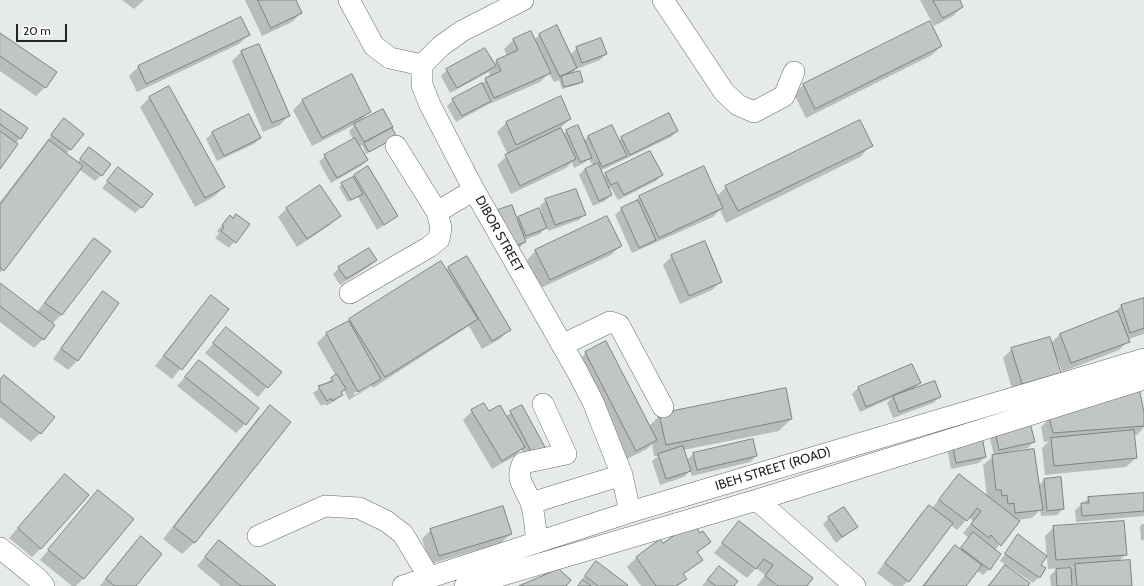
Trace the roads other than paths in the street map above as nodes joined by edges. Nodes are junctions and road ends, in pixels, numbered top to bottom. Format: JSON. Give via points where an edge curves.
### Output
{"nodes":[{"id":1,"x":349,"y":0,"type":"edge"},
{"id":2,"x":663,"y":0,"type":"edge"},
{"id":3,"x":518,"y":1,"type":"edge"},
{"id":4,"x":422,"y":65,"type":"junction"},
{"id":5,"x":794,"y":72,"type":"dead end"},
{"id":6,"x":396,"y":146,"type":"dead end"},
{"id":7,"x":474,"y":190,"type":"junction"},
{"id":8,"x":437,"y":212,"type":"junction"},
{"id":9,"x":350,"y":293,"type":"dead end"},
{"id":10,"x":562,"y":346,"type":"junction"},
{"id":11,"x":1144,"y":359,"type":"edge"},
{"id":12,"x":1144,"y":379,"type":"edge"},
{"id":13,"x":542,"y":404,"type":"dead end"},
{"id":14,"x":663,"y":407,"type":"dead end"},
{"id":15,"x":622,"y":475,"type":"junction"},
{"id":16,"x":757,"y":500,"type":"junction"},
{"id":17,"x":531,"y":503,"type":"junction"},
{"id":18,"x":630,"y":512,"type":"junction"},
{"id":19,"x":258,"y":536,"type":"dead end"},
{"id":20,"x":537,"y":541,"type":"junction"},
{"id":21,"x":0,"y":548,"type":"edge"},
{"id":22,"x":429,"y":577,"type":"junction"},
{"id":23,"x":473,"y":585,"type":"edge"},
{"id":24,"x":44,"y":586,"type":"edge"},
{"id":25,"x":403,"y":586,"type":"edge"},
{"id":26,"x":855,"y":586,"type":"edge"}],
"edges":[{"from":1,"to":4,"type":"street","via":[[374,46],[390,58]]},
{"from":2,"to":5,"type":"street","via":[[724,92],[738,105],[754,112],[784,96]]},
{"from":3,"to":4,"type":"street","via":[[462,31],[441,46]]},
{"from":4,"to":7,"type":"street","name":"DIBOR STREET","via":[[422,85],[430,105]]},
{"from":6,"to":8,"type":"street"},
{"from":7,"to":8,"type":"street"},
{"from":7,"to":10,"type":"street","name":"DIBOR STREET"},
{"from":8,"to":9,"type":"street","via":[[441,228],[439,239]]},
{"from":10,"to":14,"type":"street","via":[[610,322],[619,325]]},
{"from":10,"to":15,"type":"street","name":"DIBOR STREET","via":[[593,402]]},
{"from":11,"to":18,"type":"street","name":"IBEH STREET (ROAD)"},
{"from":12,"to":16,"type":"street","name":"IBEH STREET (ROAD)"},
{"from":13,"to":17,"type":"street","via":[[573,452],[523,463],[519,471],[520,479]]},
{"from":15,"to":17,"type":"street"},
{"from":15,"to":18,"type":"street","name":"DIBOR STREET"},
{"from":16,"to":23,"type":"street","name":"IBEH STREET (ROAD)"},
{"from":16,"to":26,"type":"street"},
{"from":17,"to":20,"type":"street"},
{"from":18,"to":20,"type":"street","name":"IBEH STREET (ROAD)"},
{"from":19,"to":22,"type":"street","via":[[325,506],[359,508],[386,521],[403,534]]},
{"from":20,"to":22,"type":"street","name":"IBEH STREET (ROAD)"},
{"from":21,"to":24,"type":"street"},
{"from":22,"to":25,"type":"street","name":"IBEH STREET (ROAD)"}]}
